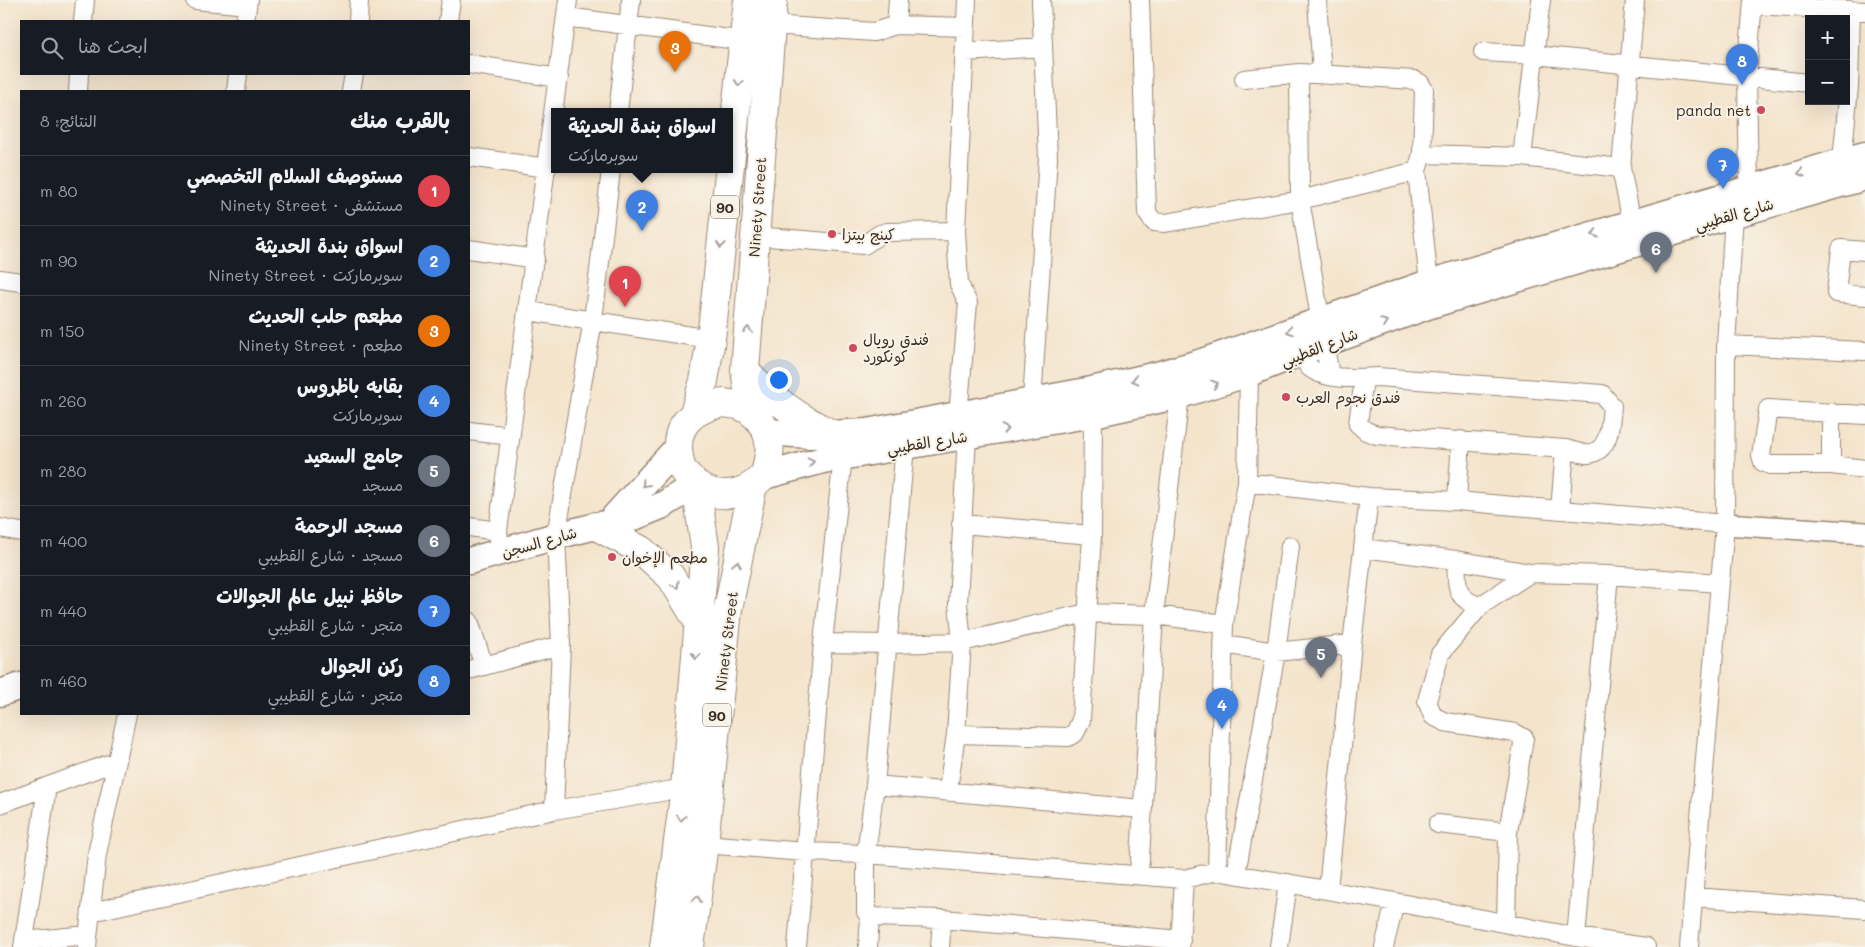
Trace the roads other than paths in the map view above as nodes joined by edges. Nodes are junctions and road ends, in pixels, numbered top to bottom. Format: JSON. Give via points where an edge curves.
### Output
{"nodes":[{"id":1,"x":85,"y":0,"type":"edge"},
{"id":2,"x":195,"y":0,"type":"edge"},
{"id":3,"x":359,"y":0,"type":"edge"},
{"id":4,"x":451,"y":0,"type":"edge"},
{"id":5,"x":631,"y":0,"type":"edge"},
{"id":6,"x":748,"y":0,"type":"edge"},
{"id":7,"x":898,"y":0,"type":"edge"},
{"id":8,"x":967,"y":0,"type":"edge"},
{"id":9,"x":1040,"y":0,"type":"edge"},
{"id":10,"x":1140,"y":0,"type":"edge"},
{"id":11,"x":1317,"y":0,"type":"edge"},
{"id":12,"x":1541,"y":0,"type":"edge"},
{"id":13,"x":1635,"y":0,"type":"edge"},
{"id":14,"x":1753,"y":2,"type":"edge"},
{"id":15,"x":1822,"y":5,"type":"edge"},
{"id":16,"x":247,"y":9,"type":"edge"},
{"id":17,"x":568,"y":9,"type":"edge"},
{"id":18,"x":1858,"y":10,"type":"edge"},
{"id":19,"x":772,"y":12,"type":"edge"},
{"id":20,"x":83,"y":20,"type":"edge"},
{"id":21,"x":358,"y":20,"type":"edge"},
{"id":22,"x":448,"y":20,"type":"edge"},
{"id":23,"x":896,"y":25,"type":"junction"},
{"id":24,"x":628,"y":26,"type":"junction"},
{"id":25,"x":966,"y":27,"type":"junction"},
{"id":26,"x":744,"y":41,"type":"junction"},
{"id":27,"x":1043,"y":47,"type":"junction"},
{"id":28,"x":965,"y":52,"type":"junction"},
{"id":29,"x":1483,"y":52,"type":"dead end"},
{"id":30,"x":1535,"y":55,"type":"junction"},
{"id":31,"x":470,"y":64,"type":"edge"},
{"id":32,"x":1630,"y":65,"type":"junction"},
{"id":33,"x":1850,"y":66,"type":"edge"},
{"id":34,"x":1299,"y":73,"type":"junction"},
{"id":35,"x":1322,"y":74,"type":"junction"},
{"id":36,"x":79,"y":75,"type":"edge"},
{"id":37,"x":238,"y":75,"type":"edge"},
{"id":38,"x":354,"y":75,"type":"edge"},
{"id":39,"x":1747,"y":76,"type":"junction"},
{"id":40,"x":559,"y":78,"type":"junction"},
{"id":41,"x":1244,"y":79,"type":"dead end"},
{"id":42,"x":1805,"y":83,"type":"edge"},
{"id":43,"x":78,"y":90,"type":"edge"},
{"id":44,"x":236,"y":90,"type":"edge"},
{"id":45,"x":351,"y":90,"type":"edge"},
{"id":46,"x":1849,"y":105,"type":"edge"},
{"id":47,"x":555,"y":108,"type":"edge"},
{"id":48,"x":618,"y":108,"type":"edge"},
{"id":49,"x":551,"y":138,"type":"edge"},
{"id":50,"x":733,"y":140,"type":"edge"},
{"id":51,"x":1422,"y":154,"type":"junction"},
{"id":52,"x":470,"y":157,"type":"edge"},
{"id":53,"x":1522,"y":157,"type":"junction"},
{"id":54,"x":1854,"y":158,"type":"edge"},
{"id":55,"x":547,"y":168,"type":"junction"},
{"id":56,"x":1621,"y":168,"type":"junction"},
{"id":57,"x":1417,"y":171,"type":"junction"},
{"id":58,"x":611,"y":173,"type":"edge"},
{"id":59,"x":729,"y":173,"type":"edge"},
{"id":60,"x":1865,"y":177,"type":"edge"},
{"id":61,"x":1749,"y":189,"type":"junction"},
{"id":62,"x":1300,"y":200,"type":"junction"},
{"id":63,"x":1734,"y":214,"type":"junction"},
{"id":64,"x":1632,"y":223,"type":"junction"},
{"id":65,"x":956,"y":231,"type":"junction"},
{"id":66,"x":755,"y":236,"type":"junction"},
{"id":67,"x":470,"y":249,"type":"edge"},
{"id":68,"x":1865,"y":251,"type":"edge"},
{"id":69,"x":535,"y":259,"type":"junction"},
{"id":70,"x":0,"y":279,"type":"edge"},
{"id":71,"x":20,"y":282,"type":"edge"},
{"id":72,"x":1429,"y":283,"type":"junction"},
{"id":73,"x":1865,"y":296,"type":"edge"},
{"id":74,"x":528,"y":311,"type":"junction"},
{"id":75,"x":593,"y":320,"type":"junction"},
{"id":76,"x":1323,"y":332,"type":"junction"},
{"id":77,"x":711,"y":339,"type":"junction"},
{"id":78,"x":1726,"y":345,"type":"junction"},
{"id":79,"x":1865,"y":351,"type":"edge"},
{"id":80,"x":1300,"y":354,"type":"junction"},
{"id":81,"x":745,"y":370,"type":"junction"},
{"id":82,"x":1250,"y":373,"type":"junction"},
{"id":83,"x":1330,"y":376,"type":"junction"},
{"id":84,"x":1364,"y":378,"type":"junction"},
{"id":85,"x":1180,"y":395,"type":"junction"},
{"id":86,"x":1032,"y":401,"type":"junction"},
{"id":87,"x":1831,"y":412,"type":"junction"},
{"id":88,"x":694,"y":413,"type":"junction"},
{"id":89,"x":1093,"y":414,"type":"junction"},
{"id":90,"x":1865,"y":415,"type":"edge"},
{"id":91,"x":759,"y":422,"type":"junction"},
{"id":92,"x":962,"y":425,"type":"junction"},
{"id":93,"x":470,"y":431,"type":"edge"},
{"id":94,"x":906,"y":435,"type":"junction"},
{"id":95,"x":511,"y":436,"type":"junction"},
{"id":96,"x":1461,"y":440,"type":"junction"},
{"id":97,"x":837,"y":445,"type":"junction"},
{"id":98,"x":677,"y":448,"type":"junction"},
{"id":99,"x":1565,"y":449,"type":"junction"},
{"id":100,"x":1830,"y":465,"type":"junction"},
{"id":101,"x":1865,"y":469,"type":"edge"},
{"id":102,"x":758,"y":481,"type":"junction"},
{"id":103,"x":1247,"y":482,"type":"junction"},
{"id":104,"x":696,"y":486,"type":"junction"},
{"id":105,"x":1369,"y":498,"type":"junction"},
{"id":106,"x":1458,"y":501,"type":"junction"},
{"id":107,"x":1560,"y":510,"type":"junction"},
{"id":108,"x":602,"y":524,"type":"junction"},
{"id":109,"x":962,"y":524,"type":"junction"},
{"id":110,"x":1725,"y":524,"type":"junction"},
{"id":111,"x":0,"y":528,"type":"edge"},
{"id":112,"x":470,"y":528,"type":"edge"},
{"id":113,"x":20,"y":532,"type":"edge"},
{"id":114,"x":1865,"y":533,"type":"edge"},
{"id":115,"x":1092,"y":535,"type":"junction"},
{"id":116,"x":556,"y":536,"type":"junction"},
{"id":117,"x":499,"y":542,"type":"junction"},
{"id":118,"x":1290,"y":546,"type":"dead end"},
{"id":119,"x":1363,"y":548,"type":"junction"},
{"id":120,"x":470,"y":560,"type":"edge"},
{"id":121,"x":1456,"y":560,"type":"junction"},
{"id":122,"x":1530,"y":573,"type":"junction"},
{"id":123,"x":1609,"y":575,"type":"junction"},
{"id":124,"x":1720,"y":583,"type":"junction"},
{"id":125,"x":1480,"y":606,"type":"junction"},
{"id":126,"x":1087,"y":612,"type":"junction"},
{"id":127,"x":1154,"y":615,"type":"junction"},
{"id":128,"x":699,"y":623,"type":"junction"},
{"id":129,"x":1224,"y":624,"type":"junction"},
{"id":130,"x":470,"y":626,"type":"edge"},
{"id":131,"x":962,"y":642,"type":"junction"},
{"id":132,"x":823,"y":643,"type":"junction"},
{"id":133,"x":888,"y":644,"type":"junction"},
{"id":134,"x":1223,"y":644,"type":"junction"},
{"id":135,"x":1352,"y":644,"type":"junction"},
{"id":136,"x":561,"y":645,"type":"junction"},
{"id":137,"x":1276,"y":652,"type":"junction"},
{"id":138,"x":477,"y":668,"type":"edge"},
{"id":139,"x":20,"y":686,"type":"edge"},
{"id":140,"x":0,"y":694,"type":"edge"},
{"id":141,"x":127,"y":715,"type":"edge"},
{"id":142,"x":956,"y":734,"type":"junction"},
{"id":143,"x":117,"y":761,"type":"junction"},
{"id":144,"x":875,"y":785,"type":"junction"},
{"id":145,"x":48,"y":787,"type":"junction"},
{"id":146,"x":685,"y":788,"type":"junction"},
{"id":147,"x":948,"y":790,"type":"junction"},
{"id":148,"x":0,"y":804,"type":"edge"},
{"id":149,"x":1142,"y":809,"type":"junction"},
{"id":150,"x":554,"y":810,"type":"junction"},
{"id":151,"x":1438,"y":824,"type":"dead end"},
{"id":152,"x":1508,"y":832,"type":"junction"},
{"id":153,"x":704,"y":844,"type":"junction"},
{"id":154,"x":805,"y":852,"type":"junction"},
{"id":155,"x":866,"y":854,"type":"junction"},
{"id":156,"x":1217,"y":872,"type":"junction"},
{"id":157,"x":1236,"y":874,"type":"junction"},
{"id":158,"x":1139,"y":875,"type":"junction"},
{"id":159,"x":1184,"y":879,"type":"junction"},
{"id":160,"x":1288,"y":883,"type":"junction"},
{"id":161,"x":1328,"y":890,"type":"junction"},
{"id":162,"x":1693,"y":897,"type":"junction"},
{"id":163,"x":1395,"y":902,"type":"junction"},
{"id":164,"x":1865,"y":909,"type":"edge"},
{"id":165,"x":91,"y":912,"type":"junction"},
{"id":166,"x":870,"y":917,"type":"junction"},
{"id":167,"x":942,"y":919,"type":"junction"},
{"id":168,"x":1506,"y":923,"type":"junction"},
{"id":169,"x":1576,"y":937,"type":"junction"},
{"id":170,"x":88,"y":941,"type":"edge"},
{"id":171,"x":1181,"y":943,"type":"edge"},
{"id":172,"x":24,"y":944,"type":"edge"},
{"id":173,"x":1634,"y":946,"type":"edge"},
{"id":174,"x":664,"y":947,"type":"edge"},
{"id":175,"x":690,"y":947,"type":"edge"},
{"id":176,"x":797,"y":947,"type":"edge"},
{"id":177,"x":868,"y":947,"type":"edge"},
{"id":178,"x":940,"y":947,"type":"edge"},
{"id":179,"x":1279,"y":947,"type":"edge"},
{"id":180,"x":1384,"y":947,"type":"edge"},
{"id":181,"x":1689,"y":947,"type":"edge"}],
"edges":[{"from":1,"to":20,"type":"street"},
{"from":2,"to":16,"type":"street"},
{"from":3,"to":21,"type":"street"},
{"from":4,"to":22,"type":"street"},
{"from":5,"to":24,"type":"street"},
{"from":6,"to":26,"type":"highway","name":"Ninety Street","number":"90"},
{"from":7,"to":23,"type":"street"},
{"from":8,"to":25,"type":"street"},
{"from":9,"to":27,"type":"street"},
{"from":10,"to":62,"type":"street","via":[[1148,214],[1154,222],[1165,223]]},
{"from":11,"to":35,"type":"street"},
{"from":12,"to":30,"type":"street"},
{"from":13,"to":32,"type":"street"},
{"from":14,"to":15,"type":"street"},
{"from":14,"to":39,"type":"street"},
{"from":15,"to":18,"type":"street"},
{"from":17,"to":24,"type":"street"},
{"from":17,"to":40,"type":"street"},
{"from":18,"to":33,"type":"street"},
{"from":19,"to":23,"type":"street","via":[[874,32]]},
{"from":19,"to":66,"type":"highway","name":"Ninety Street","number":"90"},
{"from":23,"to":25,"type":"street"},
{"from":24,"to":26,"type":"street"},
{"from":24,"to":48,"type":"street"},
{"from":25,"to":28,"type":"street"},
{"from":26,"to":50,"type":"highway","name":"Ninety Street","number":"90","one_way":true},
{"from":27,"to":28,"type":"street"},
{"from":27,"to":86,"type":"street","via":[[1048,158]]},
{"from":28,"to":65,"type":"street"},
{"from":29,"to":30,"type":"street"},
{"from":30,"to":32,"type":"street"},
{"from":30,"to":53,"type":"street"},
{"from":31,"to":40,"type":"street"},
{"from":32,"to":39,"type":"street"},
{"from":32,"to":56,"type":"street"},
{"from":34,"to":35,"type":"street"},
{"from":34,"to":41,"type":"street"},
{"from":34,"to":62,"type":"street"},
{"from":35,"to":51,"type":"street","via":[[1420,83],[1424,90]]},
{"from":36,"to":43,"type":"street"},
{"from":37,"to":44,"type":"street"},
{"from":38,"to":45,"type":"street"},
{"from":39,"to":42,"type":"street"},
{"from":39,"to":61,"type":"street"},
{"from":40,"to":47,"type":"street"},
{"from":46,"to":54,"type":"street"},
{"from":49,"to":55,"type":"street"},
{"from":51,"to":53,"type":"street"},
{"from":51,"to":57,"type":"street"},
{"from":52,"to":55,"type":"street"},
{"from":53,"to":56,"type":"street"},
{"from":54,"to":61,"type":"main road","name":"شارع القطيبي","one_way":true},
{"from":55,"to":69,"type":"street"},
{"from":56,"to":64,"type":"street"},
{"from":57,"to":62,"type":"street"},
{"from":57,"to":72,"type":"street"},
{"from":58,"to":75,"type":"street"},
{"from":59,"to":77,"type":"highway","name":"Ninety Street","number":"90","one_way":true},
{"from":60,"to":63,"type":"main road","name":"شارع القطيبي"},
{"from":61,"to":64,"type":"main road","name":"شارع القطيبي"},
{"from":62,"to":76,"type":"street"},
{"from":76,"to":63,"type":"main road","name":"شارع القطيبي","one_way":true,"via":[[1430,305]]},
{"from":63,"to":78,"type":"street"},
{"from":64,"to":72,"type":"main road","name":"شارع القطيبي","one_way":true},
{"from":65,"to":66,"type":"street","via":[[887,232],[864,246]]},
{"from":65,"to":92,"type":"street","via":[[959,284],[968,303]]},
{"from":81,"to":66,"type":"highway","name":"Ninety Street","number":"90","one_way":true},
{"from":67,"to":69,"type":"street"},
{"from":68,"to":73,"type":"street","via":[[1841,248],[1836,293]]},
{"from":69,"to":74,"type":"street"},
{"from":70,"to":71,"type":"street"},
{"from":72,"to":76,"type":"main road","name":"شارع القطيبي"},
{"from":74,"to":75,"type":"street"},
{"from":74,"to":95,"type":"street"},
{"from":75,"to":77,"type":"street"},
{"from":75,"to":116,"type":"street"},
{"from":76,"to":80,"type":"main road","name":"شارع القطيبي"},
{"from":76,"to":83,"type":"street"},
{"from":76,"to":86,"type":"main road","name":"شارع القطيبي","one_way":true,"via":[[1157,375]]},
{"from":77,"to":88,"type":"highway","name":"Ninety Street","number":"90","via":[[704,381]]},
{"from":78,"to":79,"type":"street"},
{"from":78,"to":110,"type":"street"},
{"from":80,"to":82,"type":"main road","name":"شارع القطيبي"},
{"from":80,"to":83,"type":"street","via":[[1310,368]]},
{"from":81,"to":91,"type":"highway","name":"Ninety Street","number":"90"},
{"from":81,"to":97,"type":"highway","via":[[776,401]]},
{"from":85,"to":82,"type":"main road","name":"شارع القطيبي","one_way":true},
{"from":82,"to":103,"type":"street"},
{"from":83,"to":84,"type":"street"},
{"from":84,"to":96,"type":"street","via":[[1358,424],[1366,431],[1377,435]]},
{"from":84,"to":99,"type":"street","via":[[1602,394],[1612,406],[1608,440],[1589,454]]},
{"from":85,"to":89,"type":"main road","name":"شارع القطيبي"},
{"from":85,"to":127,"type":"street"},
{"from":86,"to":92,"type":"main road","name":"شارع القطيبي"},
{"from":87,"to":90,"type":"street"},
{"from":87,"to":100,"type":"street"},
{"from":87,"to":100,"type":"street","via":[[1768,409],[1761,455],[1763,462],[1770,465]]},
{"from":88,"to":91,"type":"highway","via":[[723,403],[738,405]]},
{"from":88,"to":98,"type":"highway","via":[[682,429]]},
{"from":92,"to":89,"type":"main road","name":"شارع القطيبي","one_way":true},
{"from":89,"to":115,"type":"street"},
{"from":91,"to":97,"type":"main road","name":"شارع القطيبي"},
{"from":91,"to":102,"type":"highway","via":[[770,451]]},
{"from":92,"to":94,"type":"main road","name":"شارع القطيبي"},
{"from":92,"to":109,"type":"street"},
{"from":93,"to":95,"type":"street"},
{"from":94,"to":97,"type":"main road","name":"شارع القطيبي","via":[[868,432]]},
{"from":94,"to":133,"type":"street"},
{"from":95,"to":117,"type":"street"},
{"from":96,"to":99,"type":"street"},
{"from":96,"to":106,"type":"street"},
{"from":102,"to":97,"type":"main road","name":"شارع القطيبي","one_way":true,"via":[[803,464]]},
{"from":97,"to":132,"type":"street"},
{"from":98,"to":104,"type":"highway","via":[[682,468]]},
{"from":98,"to":108,"type":"main road","one_way":true},
{"from":99,"to":107,"type":"street"},
{"from":100,"to":101,"type":"street"},
{"from":102,"to":104,"type":"highway","via":[[739,492],[724,495]]},
{"from":153,"to":102,"type":"highway","name":"Ninety Street","number":"90","one_way":true,"via":[[728,609]]},
{"from":103,"to":105,"type":"street"},
{"from":103,"to":129,"type":"street"},
{"from":104,"to":108,"type":"main road","name":"شارع السجن","via":[[630,520]]},
{"from":104,"to":128,"type":"highway","name":"Ninety Street","number":"90","via":[[706,547]]},
{"from":105,"to":106,"type":"street"},
{"from":105,"to":119,"type":"street"},
{"from":106,"to":107,"type":"street"},
{"from":107,"to":110,"type":"street"},
{"from":108,"to":116,"type":"main road","name":"شارع السجن"},
{"from":108,"to":128,"type":"highway","one_way":true,"via":[[641,550],[671,577]]},
{"from":109,"to":115,"type":"street"},
{"from":109,"to":131,"type":"street","via":[[958,604]]},
{"from":110,"to":114,"type":"street"},
{"from":110,"to":124,"type":"street"},
{"from":111,"to":113,"type":"street"},
{"from":112,"to":117,"type":"street"},
{"from":115,"to":126,"type":"street"},
{"from":116,"to":117,"type":"main road","name":"شارع السجن"},
{"from":116,"to":136,"type":"street"},
{"from":117,"to":120,"type":"main road","name":"شارع السجن"},
{"from":118,"to":137,"type":"street"},
{"from":119,"to":121,"type":"street"},
{"from":119,"to":135,"type":"street"},
{"from":121,"to":122,"type":"street"},
{"from":121,"to":125,"type":"street","via":[[1459,594]]},
{"from":122,"to":123,"type":"street"},
{"from":122,"to":125,"type":"street"},
{"from":123,"to":124,"type":"street"},
{"from":123,"to":169,"type":"street"},
{"from":124,"to":162,"type":"street"},
{"from":125,"to":152,"type":"street","via":[[1440,654],[1427,701],[1432,716],[1445,722],[1515,733],[1524,738]]},
{"from":126,"to":127,"type":"street"},
{"from":126,"to":131,"type":"street"},
{"from":126,"to":142,"type":"street","via":[[1081,720],[1075,733],[1068,737]]},
{"from":127,"to":129,"type":"street"},
{"from":127,"to":149,"type":"street"},
{"from":128,"to":146,"type":"highway","name":"Ninety Street","number":"90","one_way":true},
{"from":129,"to":134,"type":"street"},
{"from":130,"to":138,"type":"street"},
{"from":131,"to":133,"type":"street"},
{"from":131,"to":142,"type":"street"},
{"from":132,"to":133,"type":"street"},
{"from":132,"to":154,"type":"street"},
{"from":133,"to":144,"type":"street"},
{"from":134,"to":137,"type":"street"},
{"from":134,"to":156,"type":"street"},
{"from":135,"to":137,"type":"street"},
{"from":135,"to":161,"type":"street"},
{"from":136,"to":138,"type":"street"},
{"from":136,"to":150,"type":"street"},
{"from":137,"to":157,"type":"street"},
{"from":139,"to":140,"type":"main road"},
{"from":141,"to":143,"type":"street"},
{"from":142,"to":147,"type":"street"},
{"from":143,"to":145,"type":"street"},
{"from":143,"to":165,"type":"street","via":[[97,854]]},
{"from":144,"to":147,"type":"street"},
{"from":144,"to":155,"type":"street"},
{"from":145,"to":148,"type":"street"},
{"from":145,"to":172,"type":"street"},
{"from":146,"to":150,"type":"street"},
{"from":146,"to":174,"type":"highway","name":"Ninety Street","number":"90","one_way":true},
{"from":147,"to":149,"type":"street"},
{"from":149,"to":158,"type":"street"},
{"from":150,"to":165,"type":"street"},
{"from":151,"to":152,"type":"street"},
{"from":152,"to":168,"type":"street"},
{"from":153,"to":154,"type":"street"},
{"from":175,"to":153,"type":"highway","name":"Ninety Street","number":"90","one_way":true},
{"from":154,"to":155,"type":"street"},
{"from":154,"to":176,"type":"street"},
{"from":155,"to":158,"type":"street"},
{"from":155,"to":166,"type":"street","via":[[866,912]]},
{"from":156,"to":157,"type":"street"},
{"from":156,"to":159,"type":"street"},
{"from":157,"to":160,"type":"street"},
{"from":158,"to":159,"type":"street"},
{"from":159,"to":171,"type":"street"},
{"from":160,"to":161,"type":"street"},
{"from":160,"to":179,"type":"street"},
{"from":161,"to":163,"type":"street"},
{"from":162,"to":164,"type":"street"},
{"from":162,"to":181,"type":"street"},
{"from":163,"to":168,"type":"street"},
{"from":163,"to":180,"type":"street"},
{"from":165,"to":170,"type":"street"},
{"from":166,"to":167,"type":"street"},
{"from":166,"to":177,"type":"street"},
{"from":167,"to":171,"type":"street"},
{"from":167,"to":178,"type":"street"},
{"from":168,"to":169,"type":"street"},
{"from":169,"to":173,"type":"street"},
{"from":170,"to":172,"type":"street"}]}
